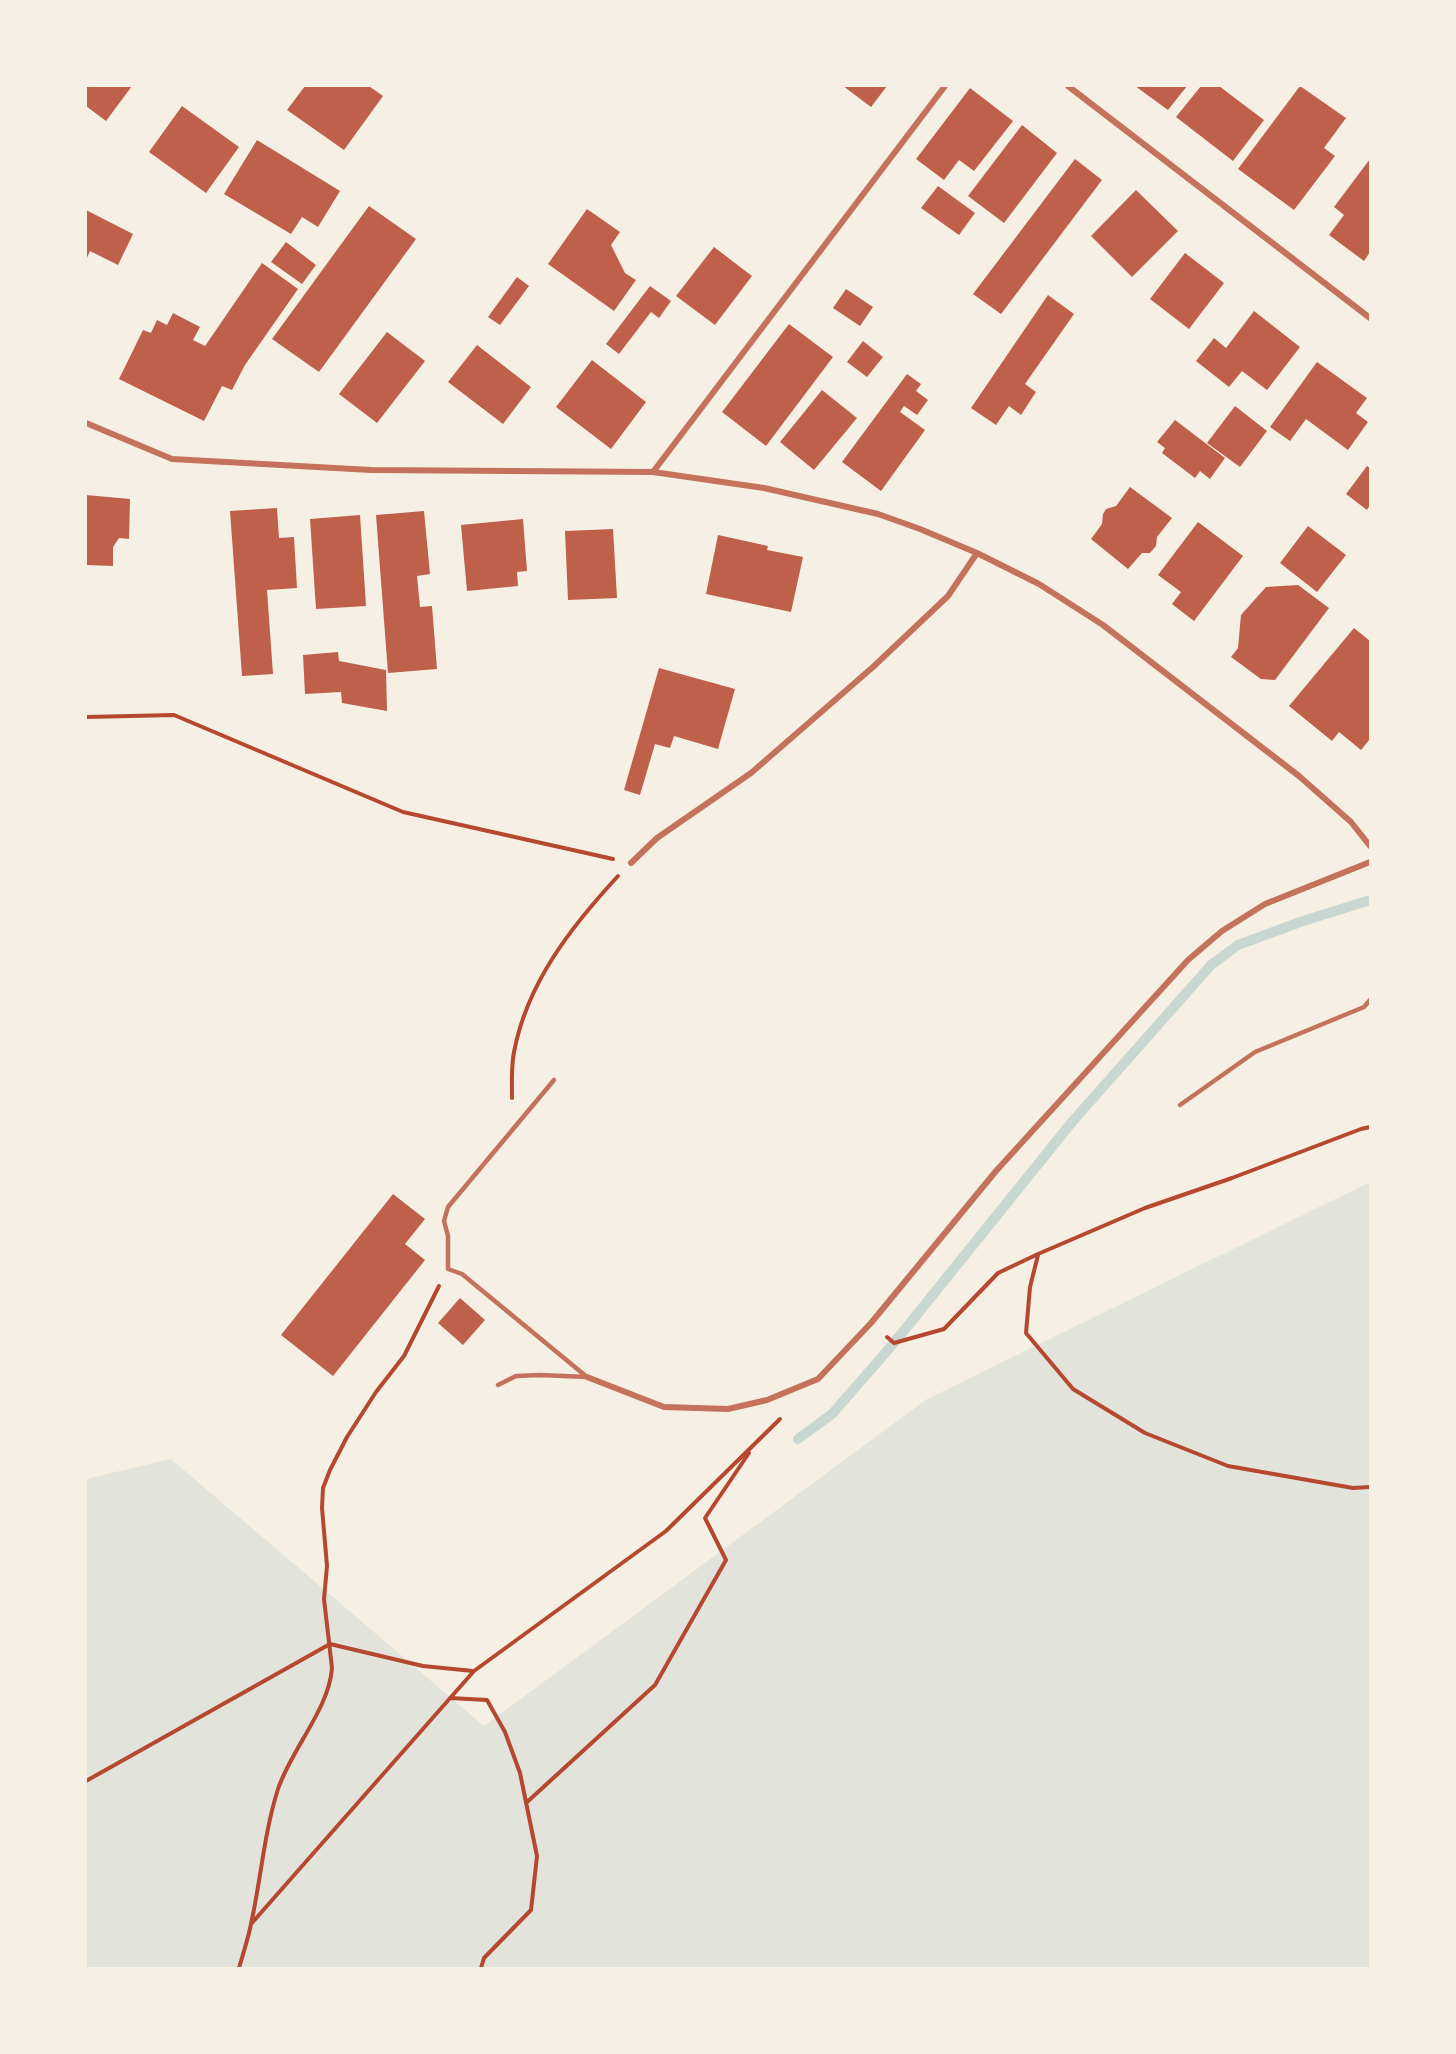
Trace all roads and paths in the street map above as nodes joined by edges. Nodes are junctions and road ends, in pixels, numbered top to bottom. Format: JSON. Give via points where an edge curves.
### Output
{"nodes":[{"id":1,"x":945,"y":86,"type":"edge"},
{"id":2,"x":1068,"y":86,"type":"edge"},
{"id":3,"x":1371,"y":318,"type":"edge"},
{"id":4,"x":86,"y":423,"type":"edge"},
{"id":5,"x":653,"y":472,"type":"junction"},
{"id":6,"x":977,"y":553,"type":"junction"},
{"id":7,"x":86,"y":717,"type":"edge"},
{"id":8,"x":1371,"y":846,"type":"edge"},
{"id":9,"x":1371,"y":862,"type":"edge"},
{"id":10,"x":631,"y":863,"type":"junction"},
{"id":11,"x":1371,"y":1000,"type":"edge"},
{"id":12,"x":554,"y":1080,"type":"dead end"},
{"id":13,"x":1180,"y":1105,"type":"dead end"},
{"id":14,"x":1371,"y":1127,"type":"edge"},
{"id":15,"x":503,"y":1139,"type":"junction"},
{"id":16,"x":1038,"y":1254,"type":"junction"},
{"id":17,"x":448,"y":1269,"type":"junction"},
{"id":18,"x":870,"y":1323,"type":"junction"},
{"id":19,"x":587,"y":1377,"type":"junction"},
{"id":20,"x":498,"y":1385,"type":"dead end"},
{"id":21,"x":786,"y":1413,"type":"dead end"},
{"id":22,"x":753,"y":1447,"type":"junction"},
{"id":23,"x":1371,"y":1487,"type":"edge"},
{"id":24,"x":330,"y":1644,"type":"junction"},
{"id":25,"x":474,"y":1671,"type":"junction"},
{"id":26,"x":450,"y":1698,"type":"junction"},
{"id":27,"x":86,"y":1781,"type":"edge"},
{"id":28,"x":526,"y":1803,"type":"junction"},
{"id":29,"x":251,"y":1924,"type":"junction"},
{"id":30,"x":240,"y":1968,"type":"edge"},
{"id":31,"x":481,"y":1968,"type":"edge"}],
"edges":[{"from":1,"to":5,"type":"street"},
{"from":2,"to":3,"type":"street"},
{"from":4,"to":5,"type":"street","via":[[172,459],[371,470]]},
{"from":5,"to":6,"type":"street","via":[[764,488],[878,514]]},
{"from":6,"to":8,"type":"street","via":[[1039,584],[1103,625],[1299,776],[1351,822]]},
{"from":6,"to":10,"type":"street","via":[[948,596],[864,675],[752,773],[657,838]]},
{"from":7,"to":10,"type":"path","via":[[174,716],[403,812]]},
{"from":9,"to":18,"type":"street","via":[[1265,904],[1222,930],[1188,960],[996,1171]]},
{"from":10,"to":15,"type":"path","via":[[570,932],[547,965],[530,1000],[514,1054],[511,1104]]},
{"from":11,"to":13,"type":"lane","via":[[1364,1007],[1255,1052]]},
{"from":12,"to":15,"type":"lane"},
{"from":14,"to":16,"type":"path","via":[[1144,1208]]},
{"from":15,"to":17,"type":"lane","via":[[446,1211]]},
{"from":16,"to":18,"type":"path","via":[[998,1273],[944,1329],[894,1343]]},
{"from":16,"to":23,"type":"path","via":[[1026,1333],[1073,1389],[1145,1433],[1228,1466],[1353,1488]]},
{"from":17,"to":19,"type":"lane","via":[[462,1274]]},
{"from":17,"to":24,"type":"path","via":[[404,1356],[347,1437],[322,1492],[327,1566],[324,1599]]},
{"from":18,"to":19,"type":"street","via":[[818,1379],[767,1400],[728,1409],[664,1407]]},
{"from":19,"to":20,"type":"lane","via":[[516,1376]]},
{"from":21,"to":22,"type":"path"},
{"from":22,"to":25,"type":"path","via":[[666,1531]]},
{"from":22,"to":28,"type":"path","via":[[705,1518],[726,1560],[655,1684]]},
{"from":24,"to":25,"type":"path","via":[[423,1666]]},
{"from":24,"to":27,"type":"path"},
{"from":24,"to":29,"type":"path","via":[[333,1668],[329,1685],[288,1765],[271,1813]]},
{"from":25,"to":26,"type":"path"},
{"from":26,"to":28,"type":"path","via":[[487,1700],[505,1732]]},
{"from":26,"to":29,"type":"path"},
{"from":28,"to":31,"type":"path","via":[[537,1856],[531,1910],[484,1958]]},
{"from":29,"to":30,"type":"path"}]}
